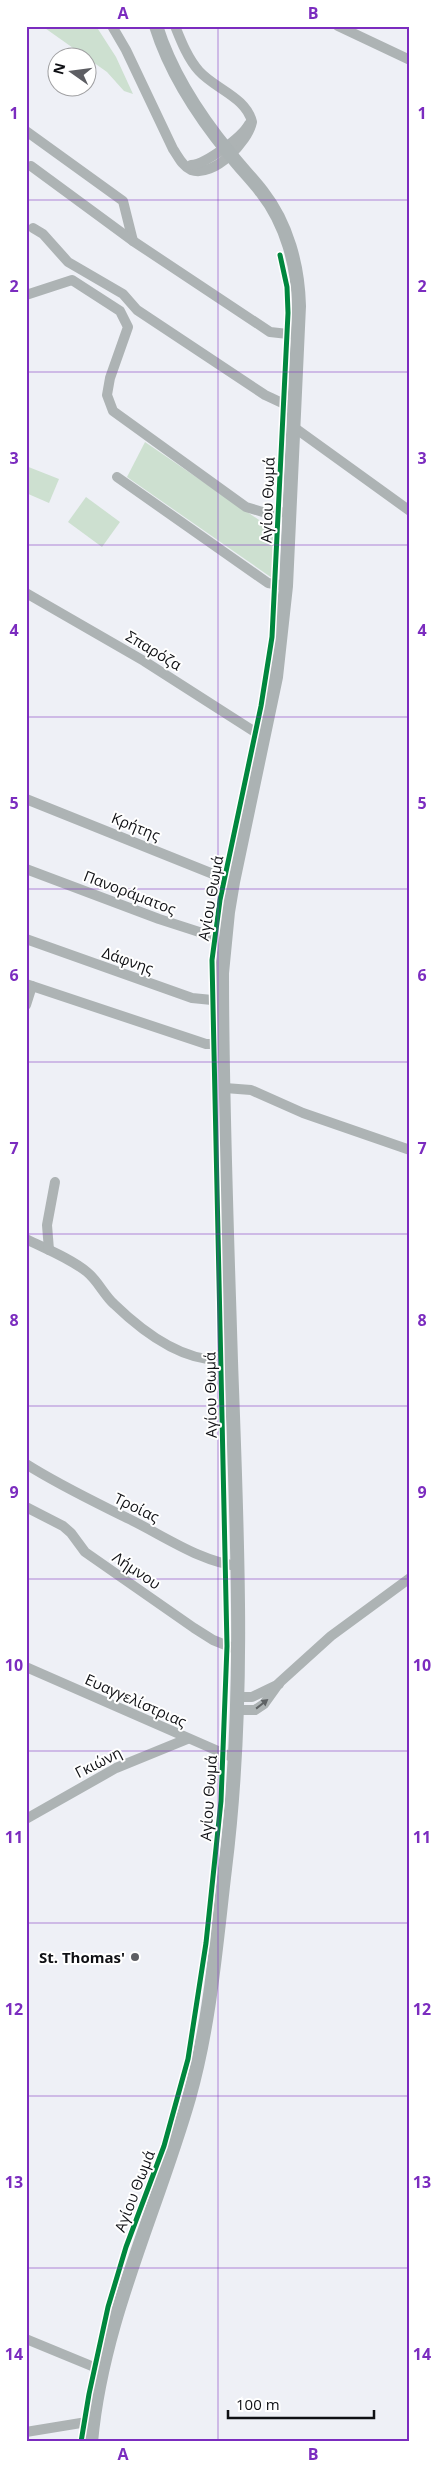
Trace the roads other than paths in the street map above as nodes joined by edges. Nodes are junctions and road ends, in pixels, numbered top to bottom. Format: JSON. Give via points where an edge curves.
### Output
{"nodes":[{"id":1,"x":112,"y":26,"type":"edge"},
{"id":2,"x":156,"y":26,"type":"edge"},
{"id":3,"x":175,"y":26,"type":"edge"},
{"id":4,"x":338,"y":26,"type":"edge"},
{"id":5,"x":410,"y":60,"type":"edge"},
{"id":6,"x":26,"y":131,"type":"edge"},
{"id":7,"x":227,"y":151,"type":"junction"},
{"id":8,"x":31,"y":166,"type":"dead end"},
{"id":9,"x":34,"y":228,"type":"dead end"},
{"id":10,"x":133,"y":241,"type":"junction"},
{"id":11,"x":26,"y":295,"type":"edge"},
{"id":12,"x":297,"y":336,"type":"junction"},
{"id":13,"x":295,"y":410,"type":"junction"},
{"id":14,"x":294,"y":428,"type":"junction"},
{"id":15,"x":117,"y":477,"type":"dead end"},
{"id":16,"x":410,"y":511,"type":"edge"},
{"id":17,"x":289,"y":512,"type":"junction"},
{"id":18,"x":286,"y":586,"type":"junction"},
{"id":19,"x":26,"y":593,"type":"edge"},
{"id":20,"x":265,"y":734,"type":"junction"},
{"id":21,"x":26,"y":799,"type":"edge"},
{"id":22,"x":26,"y":869,"type":"edge"},
{"id":23,"x":233,"y":882,"type":"junction"},
{"id":24,"x":26,"y":939,"type":"edge"},
{"id":25,"x":224,"y":940,"type":"junction"},
{"id":26,"x":29,"y":985,"type":"edge"},
{"id":27,"x":222,"y":1001,"type":"junction"},
{"id":28,"x":26,"y":1005,"type":"edge"},
{"id":29,"x":223,"y":1044,"type":"junction"},
{"id":30,"x":225,"y":1088,"type":"junction"},
{"id":31,"x":410,"y":1150,"type":"edge"},
{"id":32,"x":55,"y":1182,"type":"dead end"},
{"id":33,"x":26,"y":1239,"type":"edge"},
{"id":34,"x":49,"y":1250,"type":"junction"},
{"id":35,"x":231,"y":1359,"type":"junction"},
{"id":36,"x":26,"y":1464,"type":"edge"},
{"id":37,"x":26,"y":1507,"type":"edge"},
{"id":38,"x":239,"y":1566,"type":"junction"},
{"id":39,"x":410,"y":1578,"type":"edge"},
{"id":40,"x":238,"y":1650,"type":"junction"},
{"id":41,"x":26,"y":1668,"type":"edge"},
{"id":42,"x":237,"y":1704,"type":"junction"},
{"id":43,"x":187,"y":1739,"type":"junction"},
{"id":44,"x":234,"y":1758,"type":"junction"},
{"id":45,"x":26,"y":1819,"type":"edge"},
{"id":46,"x":26,"y":2339,"type":"edge"},
{"id":47,"x":103,"y":2368,"type":"junction"},
{"id":48,"x":93,"y":2421,"type":"junction"},
{"id":49,"x":26,"y":2432,"type":"edge"},
{"id":50,"x":91,"y":2442,"type":"edge"}],
"edges":[{"from":1,"to":7,"type":"street","via":[[183,164],[198,165]]},
{"from":2,"to":7,"type":"main road","name":"Αγίου Θωμά","via":[[180,82]]},
{"from":3,"to":7,"type":"street","via":[[200,72],[236,99],[251,115],[246,129]]},
{"from":4,"to":5,"type":"street"},
{"from":6,"to":10,"type":"street","via":[[124,201]]},
{"from":7,"to":12,"type":"main road","name":"Αγίου Θωμά","via":[[263,193],[288,243],[298,279]]},
{"from":8,"to":10,"type":"street"},
{"from":9,"to":13,"type":"street","via":[[68,262],[123,294],[137,310],[265,395]]},
{"from":10,"to":12,"type":"street","via":[[270,332]]},
{"from":11,"to":17,"type":"street","via":[[72,280],[120,311],[128,327],[110,378],[107,396],[113,411],[246,507],[266,512]]},
{"from":12,"to":13,"type":"main road","name":"Αγίου Θωμά"},
{"from":13,"to":14,"type":"main road","name":"Αγίου Θωμά"},
{"from":14,"to":16,"type":"street"},
{"from":14,"to":17,"type":"main road","name":"Αγίου Θωμά"},
{"from":15,"to":18,"type":"street","via":[[268,582]]},
{"from":17,"to":18,"type":"main road","name":"Αγίου Θωμά"},
{"from":18,"to":20,"type":"main road","name":"Αγίου Θωμά","via":[[276,677]]},
{"from":19,"to":20,"type":"street","name":"Σπαρόζα","via":[[144,661],[255,732]]},
{"from":20,"to":23,"type":"main road","name":"Αγίου Θωμά"},
{"from":21,"to":23,"type":"street","name":"Κρήτης"},
{"from":22,"to":25,"type":"street","name":"Πανοράματος"},
{"from":23,"to":25,"type":"main road","name":"Αγίου Θωμά"},
{"from":24,"to":27,"type":"street","name":"Δάφνης","via":[[192,998]]},
{"from":25,"to":27,"type":"main road","name":"Αγίου Θωμά"},
{"from":26,"to":28,"type":"street"},
{"from":26,"to":29,"type":"street","via":[[206,1044]]},
{"from":27,"to":29,"type":"main road","name":"Αγίου Θωμά"},
{"from":29,"to":30,"type":"main road","name":"Αγίου Θωμά"},
{"from":30,"to":31,"type":"street","via":[[251,1090],[303,1113]]},
{"from":30,"to":35,"type":"main road","name":"Αγίου Θωμά"},
{"from":32,"to":34,"type":"street","via":[[47,1225]]},
{"from":33,"to":34,"type":"street"},
{"from":34,"to":35,"type":"street","via":[[88,1272],[112,1304],[159,1340],[196,1356]]},
{"from":35,"to":38,"type":"main road","name":"Αγίου Θωμά"},
{"from":36,"to":38,"type":"street","name":"Τροίας","via":[[84,1498],[161,1536],[217,1562]]},
{"from":37,"to":40,"type":"street","name":"Λήμνου","via":[[63,1526],[85,1552],[194,1628]]},
{"from":38,"to":40,"type":"main road","name":"Αγίου Θωμά"},
{"from":39,"to":42,"type":"street","via":[[331,1636],[279,1683],[264,1704],[255,1710]]},
{"from":40,"to":42,"type":"main road","name":"Αγίου Θωμά"},
{"from":41,"to":43,"type":"street","name":"Ευαγγελίστριας"},
{"from":42,"to":44,"type":"main road","name":"Αγίου Θωμά"},
{"from":43,"to":44,"type":"street","name":"Ευαγγελίστριας"},
{"from":43,"to":45,"type":"street","name":"Γκιώνη","via":[[116,1768]]},
{"from":44,"to":47,"type":"main road","name":"Αγίου Θωμά","via":[[226,1859],[200,2049],[189,2096],[121,2296]]},
{"from":46,"to":47,"type":"street"},
{"from":47,"to":48,"type":"main road","name":"Αγίου Θωμά"},
{"from":48,"to":49,"type":"street"},
{"from":48,"to":50,"type":"main road","name":"Αγίου Θωμά"}]}
